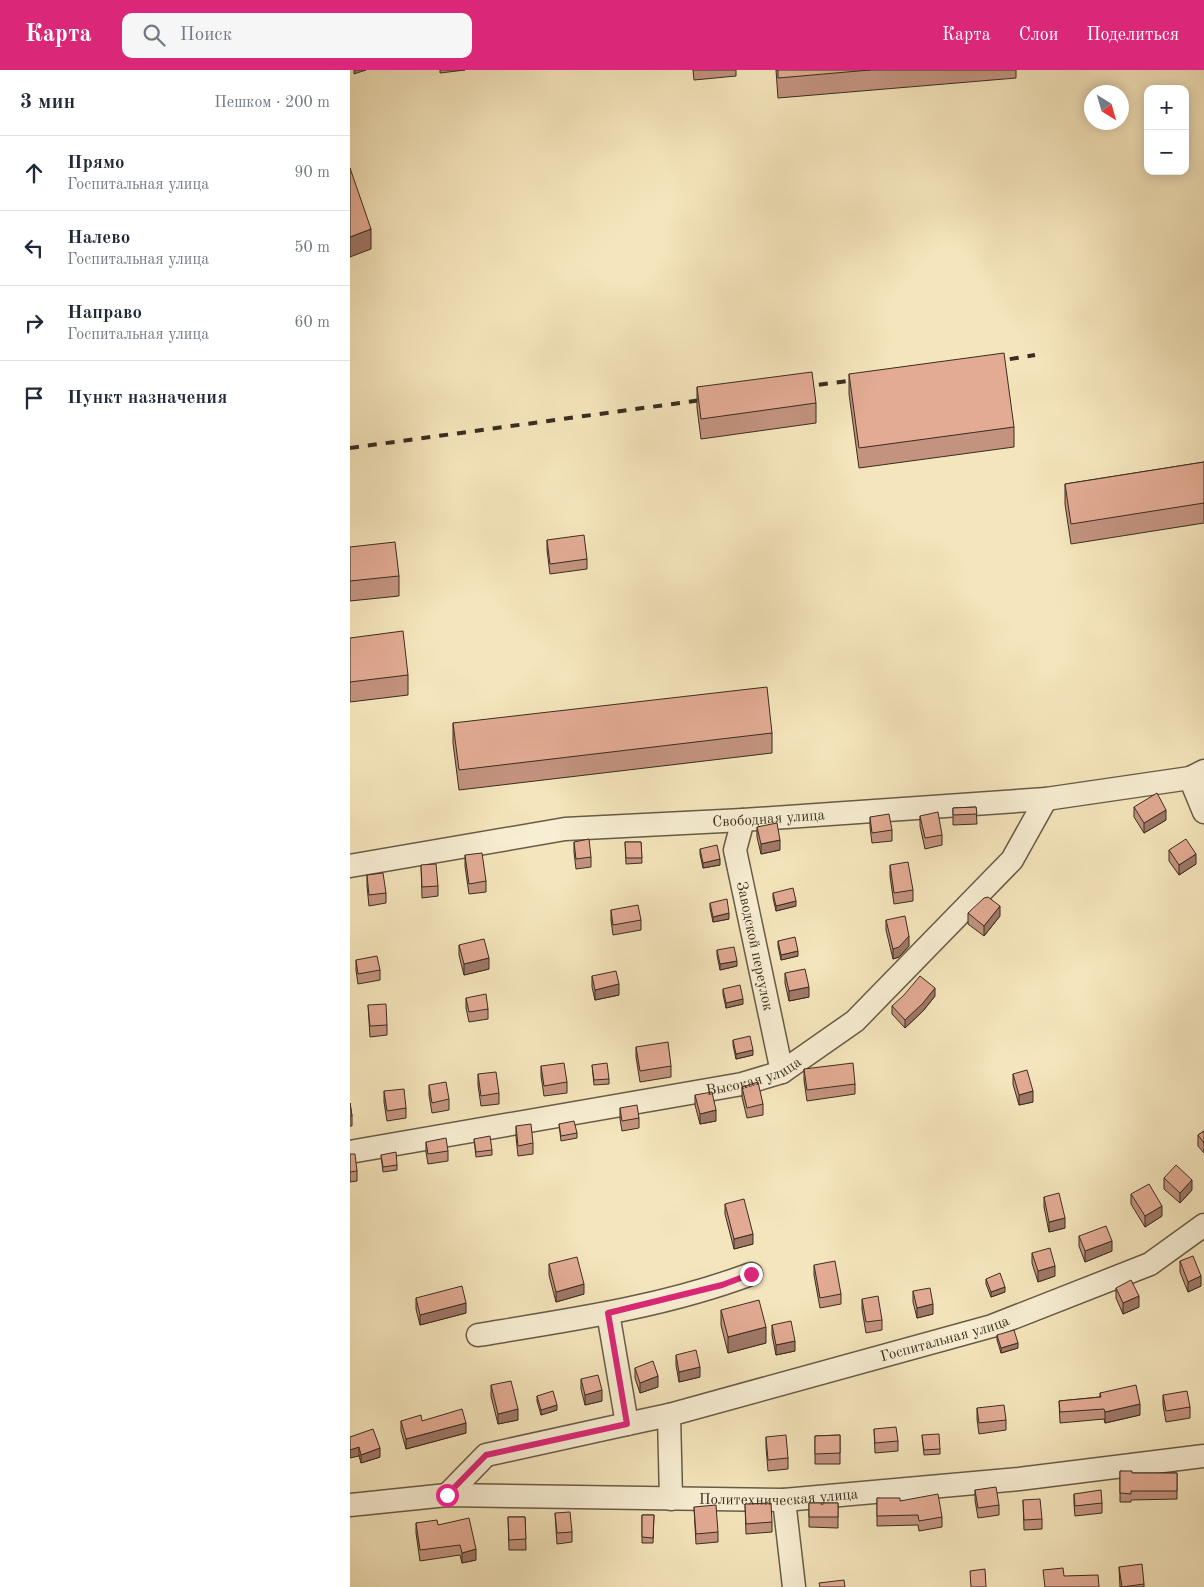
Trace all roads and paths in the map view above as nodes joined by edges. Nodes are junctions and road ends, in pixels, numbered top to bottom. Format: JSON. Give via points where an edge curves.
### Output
{"nodes":[{"id":1,"x":1197,"y":775,"type":"edge"},
{"id":2,"x":1046,"y":799,"type":"junction"},
{"id":3,"x":1204,"y":812,"type":"edge"},
{"id":4,"x":742,"y":820,"type":"junction"},
{"id":5,"x":350,"y":866,"type":"edge"},
{"id":6,"x":782,"y":1072,"type":"junction"},
{"id":7,"x":350,"y":1152,"type":"edge"},
{"id":8,"x":1204,"y":1225,"type":"edge"},
{"id":9,"x":751,"y":1274,"type":"dead end"},
{"id":10,"x":608,"y":1313,"type":"junction"},
{"id":11,"x":478,"y":1335,"type":"dead end"},
{"id":12,"x":670,"y":1415,"type":"junction"},
{"id":13,"x":627,"y":1424,"type":"junction"},
{"id":14,"x":1204,"y":1456,"type":"edge"},
{"id":15,"x":447,"y":1495,"type":"junction"},
{"id":16,"x":671,"y":1499,"type":"junction"},
{"id":17,"x":784,"y":1500,"type":"junction"},
{"id":18,"x":350,"y":1505,"type":"edge"},
{"id":19,"x":794,"y":1587,"type":"edge"}],
"edges":[{"from":1,"to":2,"type":"street","name":"Свободная улица"},
{"from":1,"to":3,"type":"street"},
{"from":2,"to":4,"type":"street","name":"Свободная улица"},
{"from":2,"to":6,"type":"street","name":"Высокая улица","via":[[1012,860],[855,1021]]},
{"from":4,"to":5,"type":"street","name":"Свободная улица","via":[[566,829]]},
{"from":4,"to":6,"type":"street","name":"Заводской переулок","via":[[735,850]]},
{"from":6,"to":7,"type":"street","name":"Высокая улица","via":[[742,1084]]},
{"from":8,"to":12,"type":"street","name":"Госпитальная улица","via":[[1150,1264],[992,1326]]},
{"from":9,"to":10,"type":"street","via":[[722,1285]]},
{"from":10,"to":11,"type":"street"},
{"from":10,"to":13,"type":"street"},
{"from":12,"to":13,"type":"street","name":"Госпитальная улица"},
{"from":12,"to":16,"type":"street"},
{"from":13,"to":15,"type":"street","name":"Госпитальная улица","via":[[486,1455]]},
{"from":14,"to":17,"type":"street","name":"Политехническая улица","via":[[1019,1479]]},
{"from":15,"to":16,"type":"street","name":"Политехническая улица"},
{"from":15,"to":18,"type":"street","name":"Политехническая улица"},
{"from":16,"to":17,"type":"street","name":"Политехническая улица"},
{"from":17,"to":19,"type":"street"}]}
